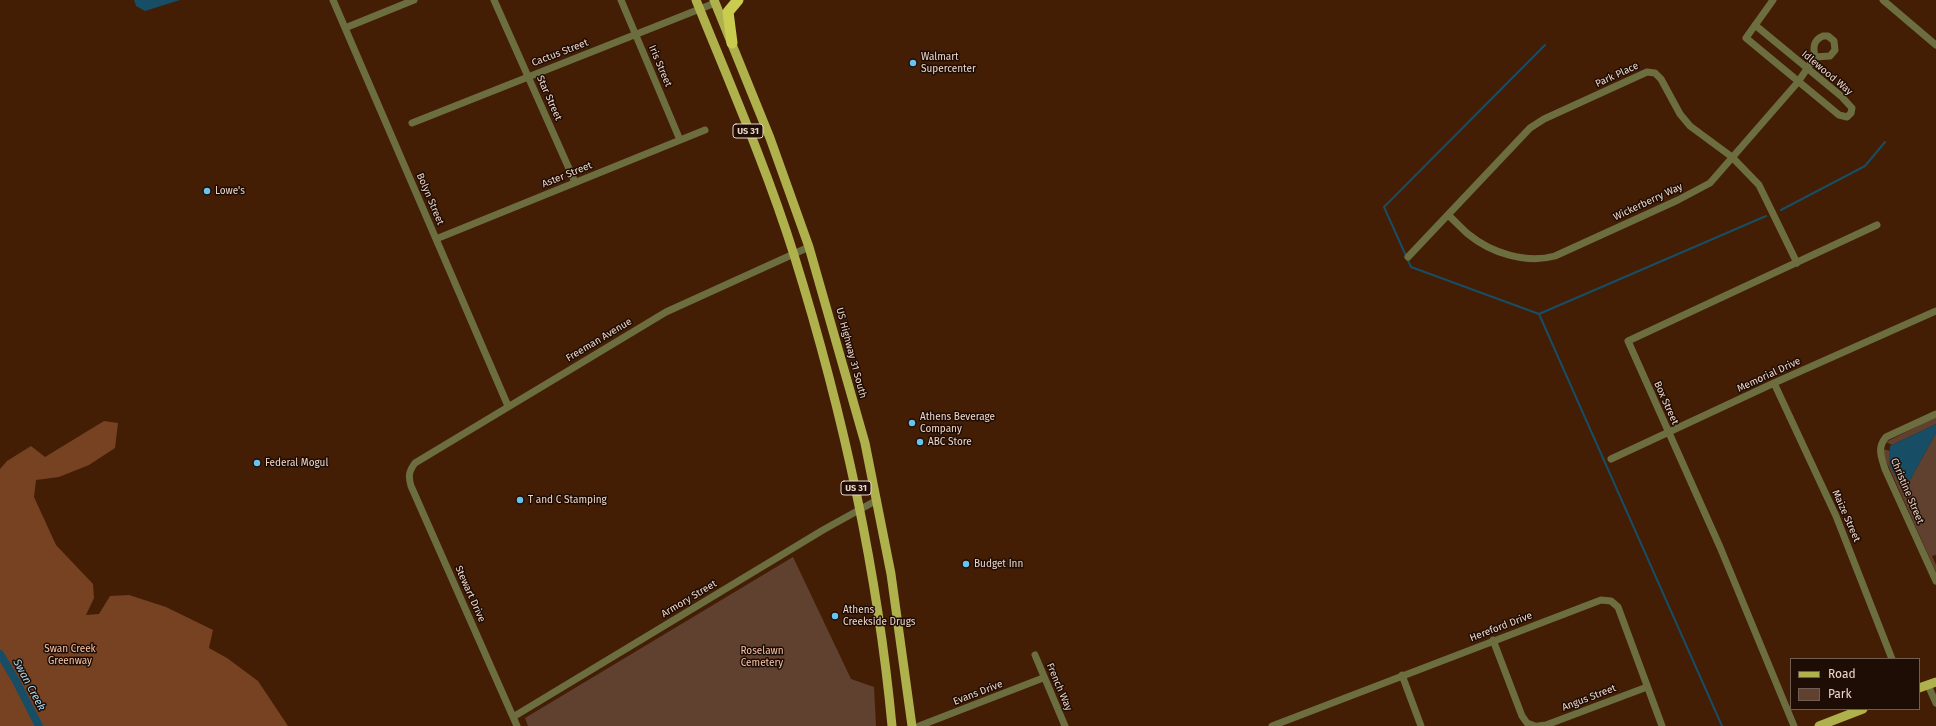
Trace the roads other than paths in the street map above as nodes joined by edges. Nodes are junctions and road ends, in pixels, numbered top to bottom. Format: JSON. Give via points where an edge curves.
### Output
{"nodes":[{"id":1,"x":333,"y":0,"type":"edge"},
{"id":2,"x":414,"y":0,"type":"edge"},
{"id":3,"x":494,"y":0,"type":"edge"},
{"id":4,"x":621,"y":0,"type":"edge"},
{"id":5,"x":738,"y":0,"type":"edge"},
{"id":6,"x":1773,"y":0,"type":"edge"},
{"id":7,"x":1884,"y":0,"type":"edge"},
{"id":8,"x":715,"y":1,"type":"edge"},
{"id":9,"x":698,"y":4,"type":"edge"},
{"id":10,"x":1755,"y":25,"type":"junction"},
{"id":11,"x":345,"y":28,"type":"junction"},
{"id":12,"x":635,"y":34,"type":"junction"},
{"id":13,"x":732,"y":43,"type":"junction"},
{"id":14,"x":1936,"y":45,"type":"edge"},
{"id":15,"x":1815,"y":57,"type":"dead end"},
{"id":16,"x":1808,"y":70,"type":"junction"},
{"id":17,"x":528,"y":76,"type":"junction"},
{"id":18,"x":1798,"y":82,"type":"junction"},
{"id":19,"x":412,"y":123,"type":"dead end"},
{"id":20,"x":705,"y":130,"type":"dead end"},
{"id":21,"x":680,"y":140,"type":"junction"},
{"id":22,"x":1732,"y":157,"type":"junction"},
{"id":23,"x":575,"y":182,"type":"junction"},
{"id":24,"x":1448,"y":215,"type":"junction"},
{"id":25,"x":1877,"y":225,"type":"dead end"},
{"id":26,"x":436,"y":239,"type":"junction"},
{"id":27,"x":809,"y":247,"type":"junction"},
{"id":28,"x":794,"y":255,"type":"junction"},
{"id":29,"x":1408,"y":257,"type":"dead end"},
{"id":30,"x":1797,"y":263,"type":"junction"},
{"id":31,"x":1936,"y":311,"type":"edge"},
{"id":32,"x":1774,"y":383,"type":"junction"},
{"id":33,"x":508,"y":406,"type":"junction"},
{"id":34,"x":1936,"y":414,"type":"edge"},
{"id":35,"x":1668,"y":433,"type":"junction"},
{"id":36,"x":1611,"y":459,"type":"dead end"},
{"id":37,"x":410,"y":470,"type":"joint"},
{"id":38,"x":877,"y":500,"type":"junction"},
{"id":39,"x":861,"y":510,"type":"junction"},
{"id":40,"x":1936,"y":581,"type":"edge"},
{"id":41,"x":1493,"y":640,"type":"junction"},
{"id":42,"x":1034,"y":655,"type":"dead end"},
{"id":43,"x":1892,"y":658,"type":"edge"},
{"id":44,"x":1402,"y":675,"type":"junction"},
{"id":45,"x":1043,"y":678,"type":"junction"},
{"id":46,"x":1928,"y":685,"type":"edge"},
{"id":47,"x":1647,"y":687,"type":"junction"},
{"id":48,"x":1936,"y":703,"type":"edge"},
{"id":49,"x":1860,"y":710,"type":"edge"},
{"id":50,"x":513,"y":717,"type":"junction"},
{"id":51,"x":517,"y":726,"type":"edge"},
{"id":52,"x":892,"y":726,"type":"edge"},
{"id":53,"x":912,"y":726,"type":"edge"},
{"id":54,"x":920,"y":726,"type":"edge"},
{"id":55,"x":1064,"y":726,"type":"edge"},
{"id":56,"x":1272,"y":726,"type":"edge"},
{"id":57,"x":1421,"y":726,"type":"edge"},
{"id":58,"x":1537,"y":726,"type":"edge"},
{"id":59,"x":1662,"y":726,"type":"edge"},
{"id":60,"x":1794,"y":726,"type":"edge"},
{"id":61,"x":1819,"y":726,"type":"edge"}],
"edges":[{"from":1,"to":11,"type":"street","name":"Bolyn Street"},
{"from":2,"to":11,"type":"street"},
{"from":3,"to":17,"type":"street","name":"Star Street"},
{"from":4,"to":12,"type":"street","name":"Iris Street"},
{"from":5,"to":13,"type":"highway","via":[[728,12]]},
{"from":6,"to":10,"type":"street"},
{"from":7,"to":14,"type":"street"},
{"from":8,"to":9,"type":"street","name":"Cactus Street"},
{"from":8,"to":13,"type":"main road","name":"US Highway 31 South","number":"US 31"},
{"from":9,"to":12,"type":"street","name":"Cactus Street"},
{"from":9,"to":28,"type":"main road","number":"US 31"},
{"from":10,"to":16,"type":"street","name":"Idlewood Way"},
{"from":10,"to":18,"type":"street","name":"Idlewood Way","via":[[1746,38]]},
{"from":11,"to":26,"type":"street","name":"Bolyn Street"},
{"from":12,"to":17,"type":"street","name":"Cactus Street"},
{"from":12,"to":21,"type":"street","name":"Iris Street"},
{"from":13,"to":27,"type":"main road","name":"US Highway 31 South","number":"US 31","via":[[770,138]]},
{"from":15,"to":16,"type":"street","name":"Wickerberry Way"},
{"from":16,"to":18,"type":"street","name":"Wickerberry Way"},
{"from":16,"to":18,"type":"street","name":"Idlewood Way","via":[[1841,96],[1852,108],[1851,113],[1847,117],[1840,115]]},
{"from":17,"to":19,"type":"street","name":"Cactus Street"},
{"from":17,"to":23,"type":"street","name":"Star Street"},
{"from":18,"to":22,"type":"street","name":"Wickerberry Way"},
{"from":20,"to":21,"type":"street","name":"Aster Street"},
{"from":21,"to":23,"type":"street","name":"Aster Street"},
{"from":22,"to":24,"type":"street","name":"Wickerberry Way","via":[[1710,183],[1678,200],[1541,260],[1520,258],[1479,242]]},
{"from":22,"to":24,"type":"street","name":"Park Place","via":[[1690,126],[1660,79],[1655,73],[1647,72],[1544,119],[1530,128]]},
{"from":22,"to":30,"type":"street","name":"Park Place","via":[[1759,185]]},
{"from":23,"to":26,"type":"street","name":"Aster Street"},
{"from":24,"to":29,"type":"street","name":"Park Place"},
{"from":25,"to":30,"type":"street","name":"Box Street"},
{"from":26,"to":33,"type":"street","name":"Bolyn Street"},
{"from":27,"to":28,"type":"street","name":"Freeman Avenue"},
{"from":27,"to":38,"type":"main road","name":"US Highway 31 South","number":"US 31","via":[[863,436]]},
{"from":28,"to":33,"type":"street","name":"Freeman Avenue","via":[[666,312]]},
{"from":28,"to":39,"type":"main road","number":"US 31","via":[[848,449]]},
{"from":30,"to":35,"type":"street","name":"Box Street","via":[[1628,341]]},
{"from":31,"to":32,"type":"street","name":"Memorial Drive"},
{"from":32,"to":35,"type":"street","name":"Memorial Drive"},
{"from":32,"to":43,"type":"street","name":"Maize Street","via":[[1839,523]]},
{"from":33,"to":37,"type":"street","name":"Freeman Avenue","via":[[415,462]]},
{"from":34,"to":40,"type":"street","name":"Christine Street","via":[[1886,437],[1880,444],[1885,468]]},
{"from":35,"to":36,"type":"street","name":"Memorial Drive"},
{"from":35,"to":60,"type":"street","name":"Box Street","via":[[1720,547]]},
{"from":37,"to":50,"type":"street","name":"Stewart Drive","via":[[411,486]]},
{"from":38,"to":39,"type":"street","name":"Armory Street"},
{"from":38,"to":53,"type":"main road","name":"US Highway 31 South","number":"US 31","via":[[900,631]]},
{"from":39,"to":50,"type":"street","name":"Armory Street","via":[[823,530]]},
{"from":39,"to":52,"type":"main road","number":"US 31","via":[[880,616]]},
{"from":41,"to":44,"type":"street","name":"Hereford Drive"},
{"from":41,"to":47,"type":"street","name":"Hereford Drive","via":[[1592,602],[1611,601],[1618,607]]},
{"from":41,"to":58,"type":"street","name":"Angus Street","via":[[1522,716],[1527,724]]},
{"from":42,"to":45,"type":"street","name":"French Way"},
{"from":44,"to":56,"type":"street","name":"Hereford Drive"},
{"from":44,"to":57,"type":"street"},
{"from":45,"to":54,"type":"street","name":"Evans Drive"},
{"from":45,"to":55,"type":"street","name":"French Way"},
{"from":46,"to":48,"type":"street"},
{"from":47,"to":58,"type":"street","name":"Angus Street","via":[[1546,725]]},
{"from":47,"to":59,"type":"street","name":"Hereford Drive"},
{"from":49,"to":61,"type":"main road"},
{"from":50,"to":51,"type":"street","name":"Stewart Drive"}]}
